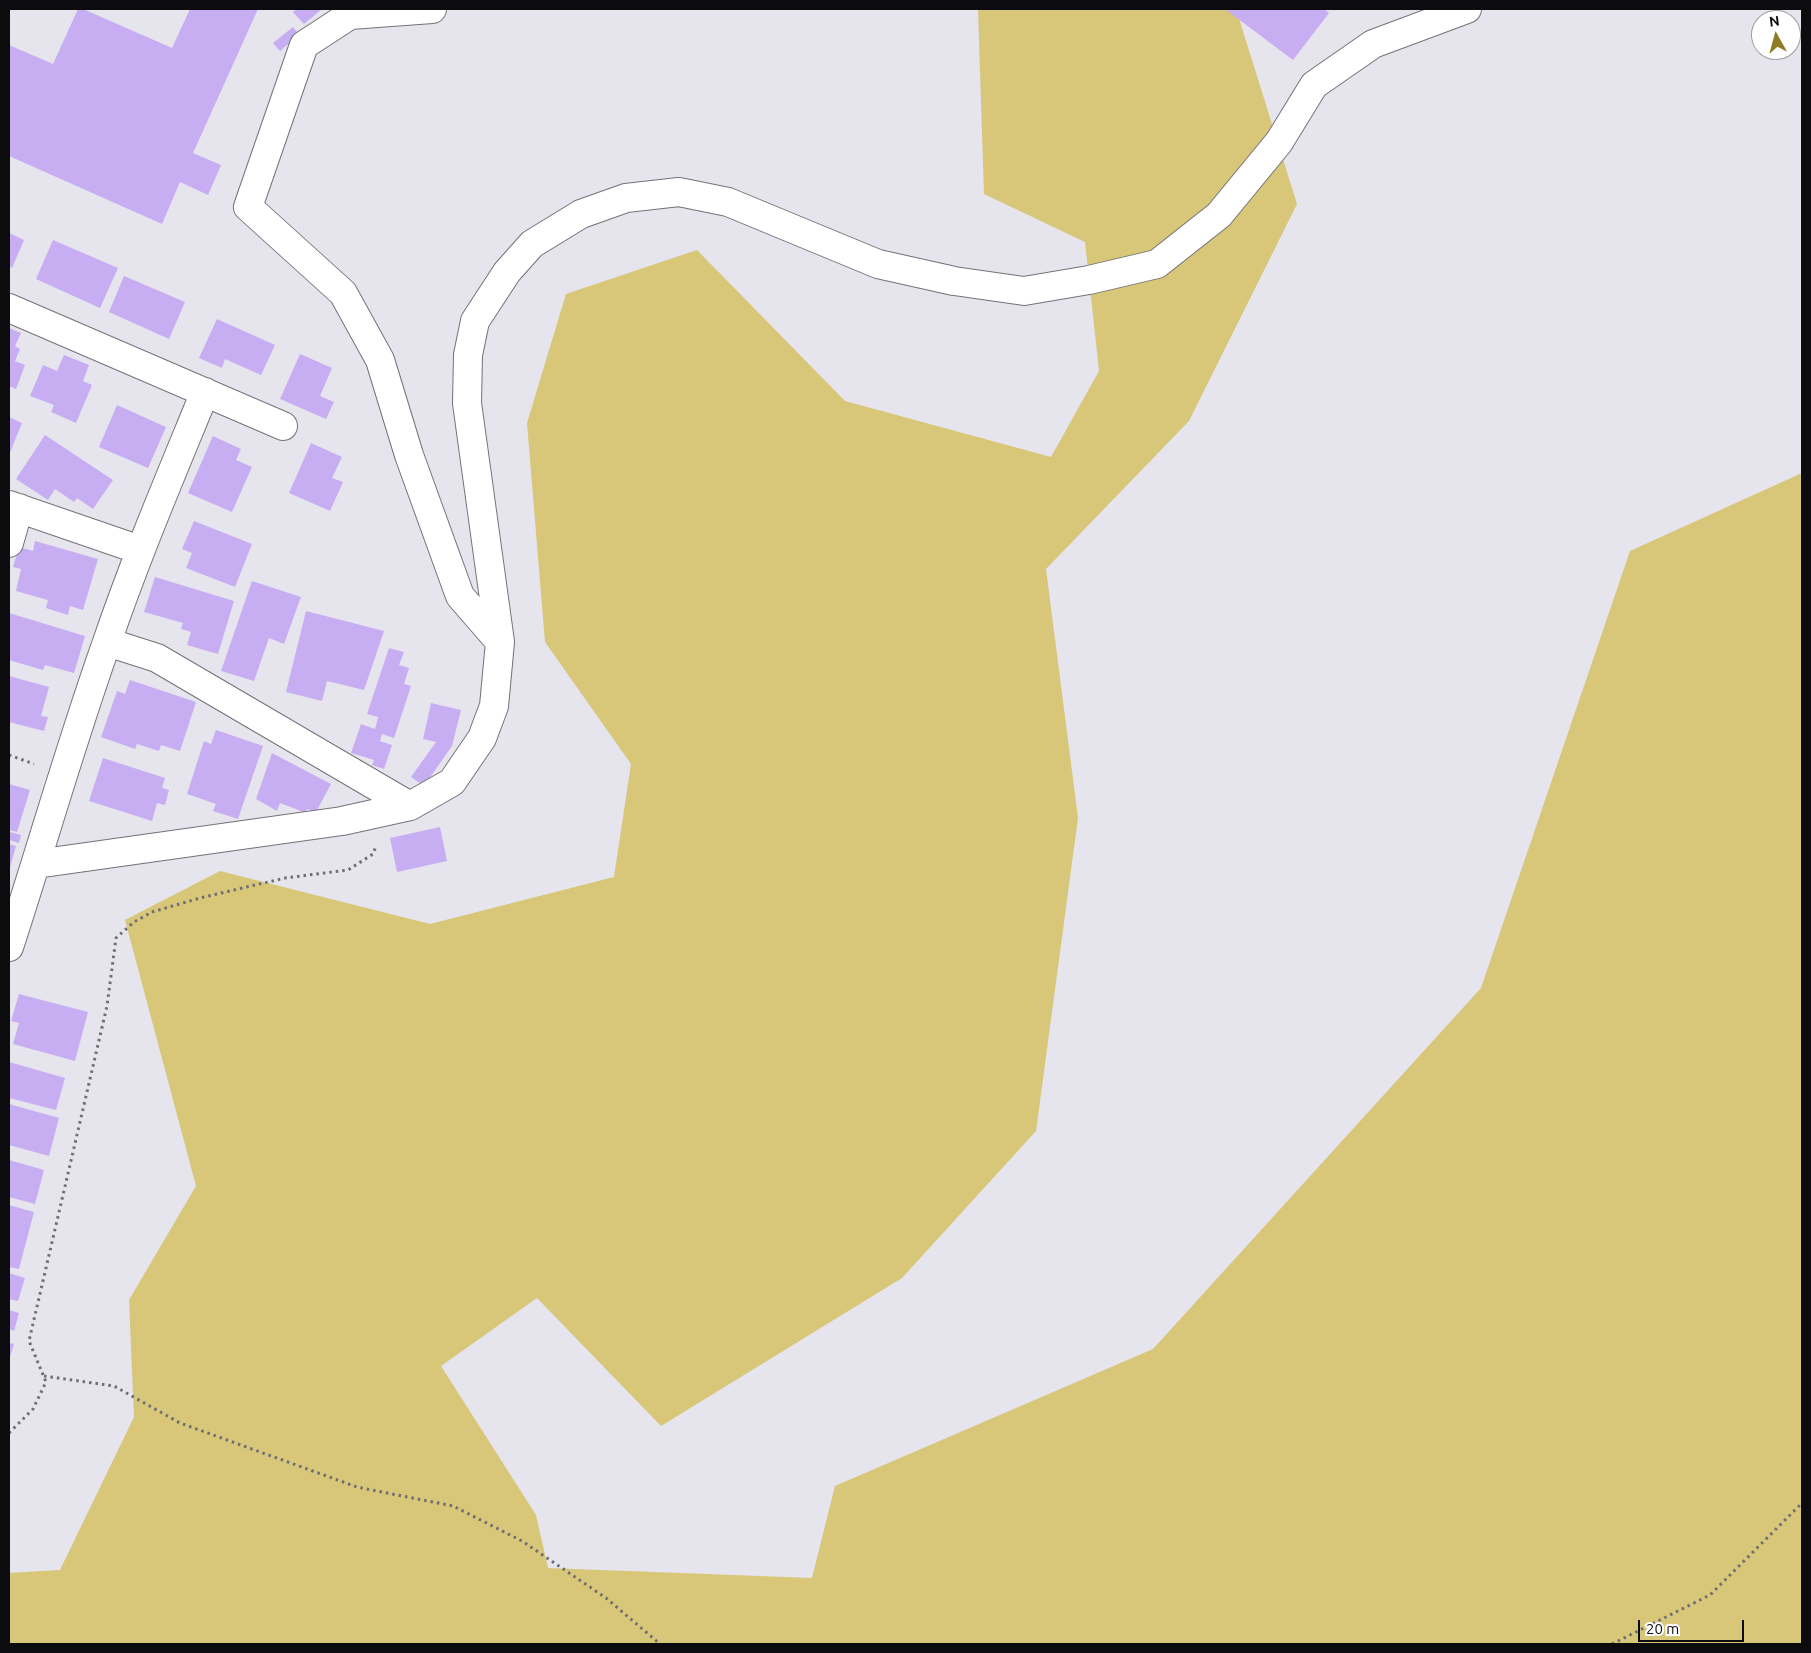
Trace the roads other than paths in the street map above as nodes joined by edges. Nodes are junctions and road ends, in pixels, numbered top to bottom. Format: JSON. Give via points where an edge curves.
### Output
{"nodes":[{"id":1,"x":432,"y":9,"type":"edge"},
{"id":2,"x":1467,"y":9,"type":"edge"},
{"id":3,"x":9,"y":308,"type":"edge"},
{"id":4,"x":205,"y":392,"type":"junction"},
{"id":5,"x":283,"y":426,"type":"dead end"},
{"id":6,"x":14,"y":507,"type":"edge"},
{"id":7,"x":9,"y":543,"type":"edge"},
{"id":8,"x":140,"y":550,"type":"junction"},
{"id":9,"x":106,"y":642,"type":"junction"},
{"id":10,"x":500,"y":642,"type":"junction"},
{"id":11,"x":410,"y":806,"type":"junction"},
{"id":12,"x":36,"y":864,"type":"junction"},
{"id":13,"x":9,"y":948,"type":"edge"}],
"edges":[{"from":1,"to":10,"type":"street","via":[[350,15],[304,45],[248,207],[343,292],[380,360],[409,455],[460,596]]},
{"from":2,"to":10,"type":"street","via":[[1374,44],[1314,85],[1279,142],[1219,215],[1156,264],[1024,291],[954,281],[878,264],[728,202],[679,192],[626,198],[581,214],[532,244],[507,272],[475,321],[468,355],[467,403]]},
{"from":3,"to":4,"type":"street"},
{"from":4,"to":5,"type":"street"},
{"from":4,"to":8,"type":"street"},
{"from":6,"to":7,"type":"street"},
{"from":6,"to":8,"type":"street"},
{"from":8,"to":9,"type":"street"},
{"from":9,"to":11,"type":"street","via":[[157,658]]},
{"from":9,"to":12,"type":"street","via":[[62,773]]},
{"from":10,"to":11,"type":"street","via":[[494,706],[482,738],[452,782]]},
{"from":11,"to":12,"type":"street","via":[[342,821]]},
{"from":12,"to":13,"type":"street"}]}
